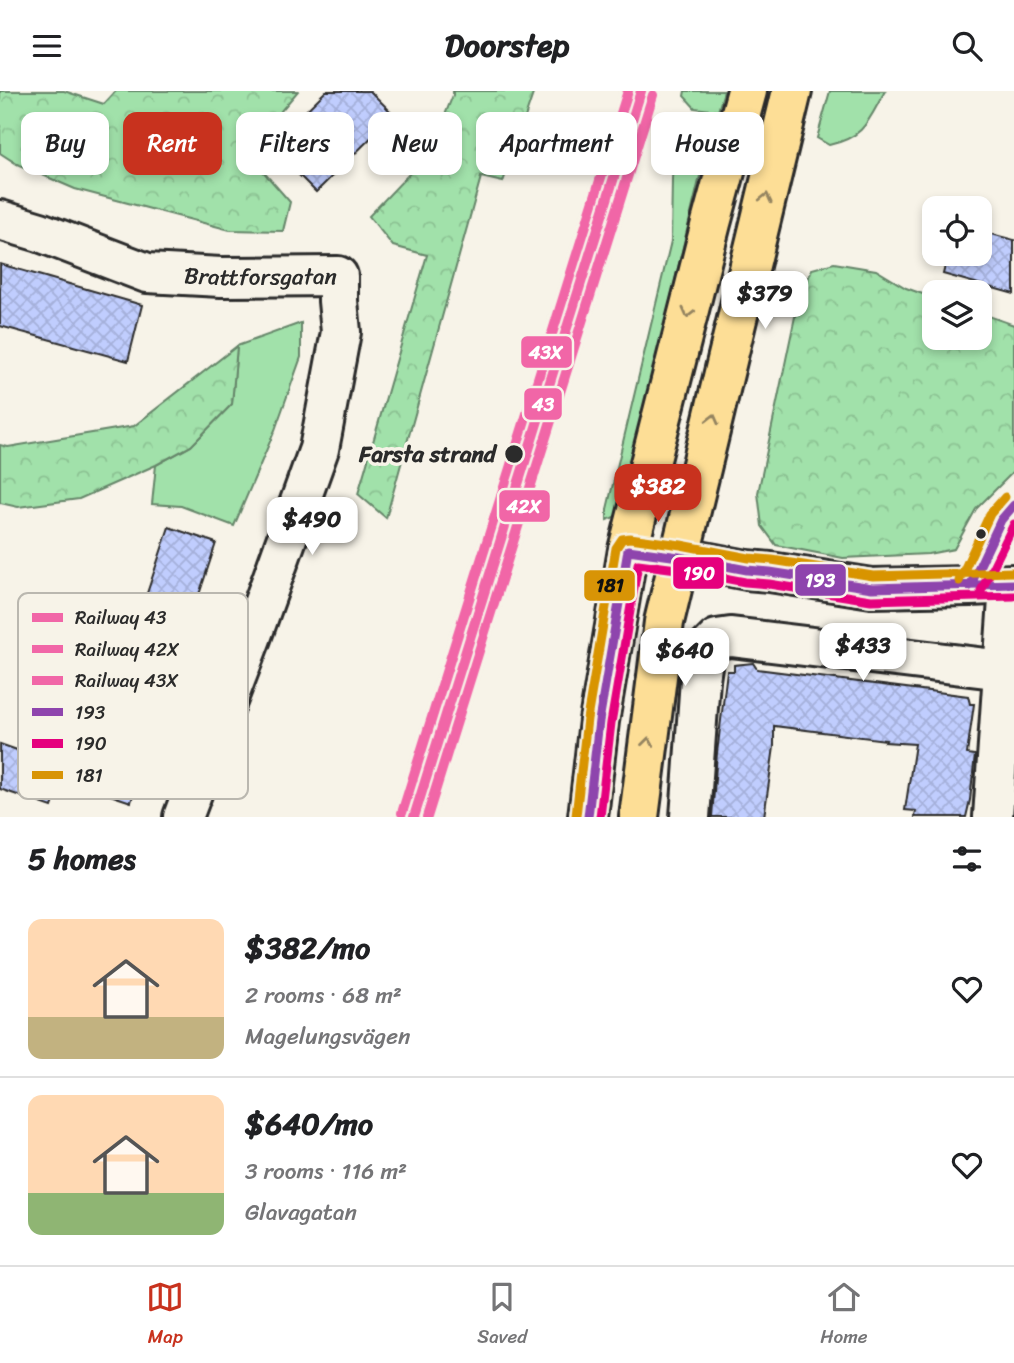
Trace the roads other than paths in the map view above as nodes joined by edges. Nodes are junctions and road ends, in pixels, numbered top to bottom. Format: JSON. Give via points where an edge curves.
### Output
{"nodes":[{"id":1,"x":747,"y":91,"type":"edge"},
{"id":2,"x":792,"y":91,"type":"edge"},
{"id":3,"x":0,"y":220,"type":"edge"},
{"id":4,"x":628,"y":550,"type":"junction"},
{"id":5,"x":679,"y":557,"type":"junction"},
{"id":6,"x":1011,"y":584,"type":"edge"},
{"id":7,"x":1010,"y":624,"type":"edge"},
{"id":8,"x":248,"y":646,"type":"edge"},
{"id":9,"x":1003,"y":670,"type":"junction"},
{"id":10,"x":190,"y":799,"type":"edge"},
{"id":11,"x":183,"y":817,"type":"edge"},
{"id":12,"x":588,"y":817,"type":"edge"},
{"id":13,"x":639,"y":817,"type":"edge"},
{"id":14,"x":690,"y":817,"type":"edge"},
{"id":15,"x":993,"y":817,"type":"edge"}],
"edges":[{"from":1,"to":4,"type":"main road","one_way":true},
{"from":5,"to":2,"type":"main road","one_way":true},
{"from":3,"to":8,"type":"street","name":"Brattforsgatan","via":[[147,273],[338,276],[341,332],[319,449]]},
{"from":4,"to":5,"type":"main road"},
{"from":4,"to":12,"type":"main road"},
{"from":5,"to":6,"type":"street","via":[[872,588]]},
{"from":13,"to":5,"type":"main road","one_way":true,"via":[[664,622]]},
{"from":6,"to":7,"type":"street"},
{"from":7,"to":9,"type":"street"},
{"from":9,"to":14,"type":"street","via":[[717,639],[703,661]]},
{"from":9,"to":15,"type":"street"},
{"from":10,"to":11,"type":"street","name":"Brattforsgatan"}]}
